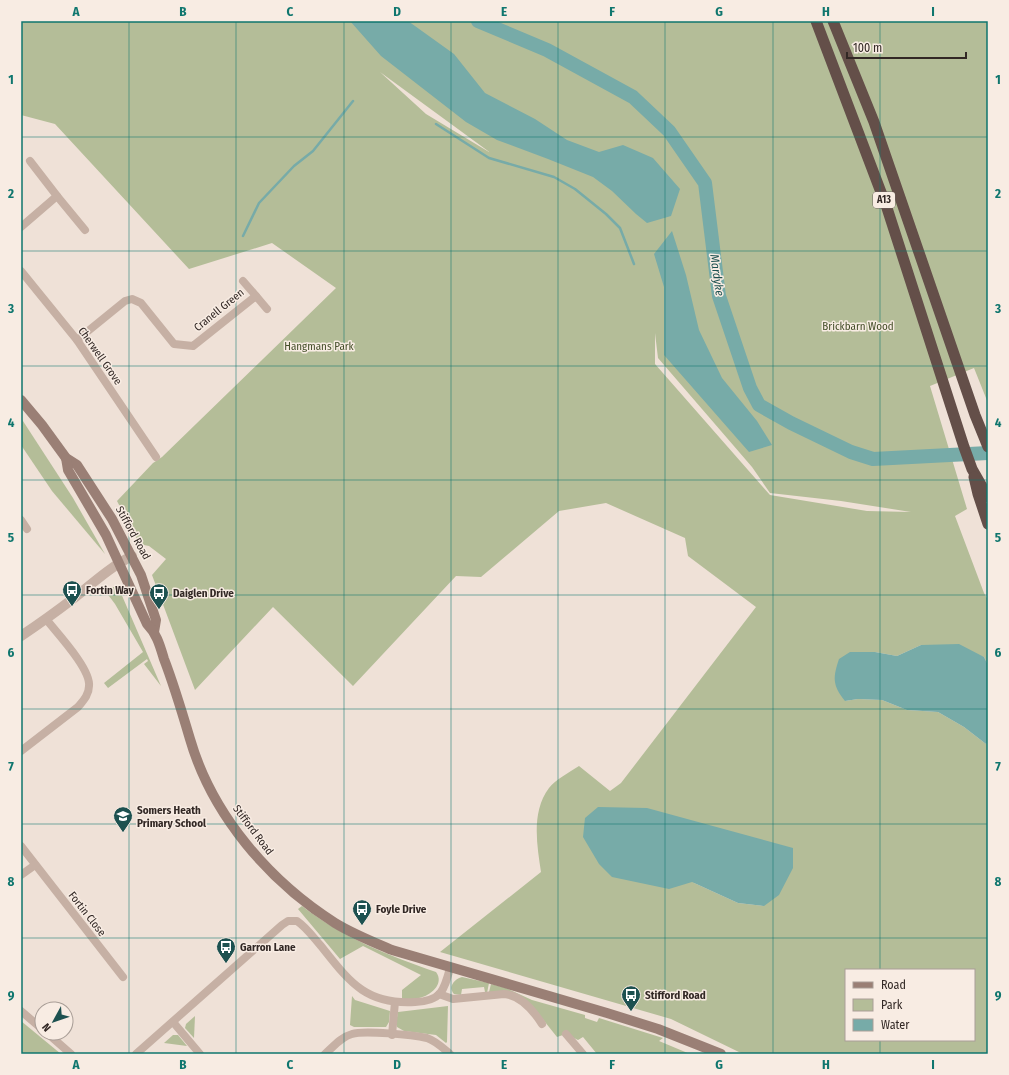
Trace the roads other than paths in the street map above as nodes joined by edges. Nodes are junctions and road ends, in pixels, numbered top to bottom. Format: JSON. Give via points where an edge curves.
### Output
{"nodes":[{"id":1,"x":816,"y":21,"type":"edge"},
{"id":2,"x":833,"y":21,"type":"edge"},
{"id":3,"x":30,"y":161,"type":"dead end"},
{"id":4,"x":57,"y":196,"type":"junction"},
{"id":5,"x":21,"y":228,"type":"edge"},
{"id":6,"x":85,"y":230,"type":"dead end"},
{"id":7,"x":21,"y":271,"type":"edge"},
{"id":8,"x":244,"y":281,"type":"dead end"},
{"id":9,"x":256,"y":296,"type":"junction"},
{"id":10,"x":267,"y":310,"type":"dead end"},
{"id":11,"x":77,"y":340,"type":"junction"},
{"id":12,"x":21,"y":400,"type":"edge"},
{"id":13,"x":988,"y":447,"type":"edge"},
{"id":14,"x":156,"y":457,"type":"dead end"},
{"id":15,"x":66,"y":458,"type":"junction"},
{"id":16,"x":972,"y":469,"type":"junction"},
{"id":17,"x":988,"y":497,"type":"edge"},
{"id":18,"x":21,"y":520,"type":"edge"},
{"id":19,"x":988,"y":524,"type":"edge"},
{"id":20,"x":27,"y":529,"type":"dead end"},
{"id":21,"x":132,"y":556,"type":"junction"},
{"id":22,"x":119,"y":563,"type":"junction"},
{"id":23,"x":46,"y":619,"type":"junction"},
{"id":24,"x":154,"y":632,"type":"junction"},
{"id":25,"x":21,"y":636,"type":"edge"},
{"id":26,"x":21,"y":751,"type":"edge"},
{"id":27,"x":21,"y":846,"type":"edge"},
{"id":28,"x":35,"y":865,"type":"junction"},
{"id":29,"x":21,"y":876,"type":"edge"},
{"id":30,"x":450,"y":968,"type":"junction"},
{"id":31,"x":123,"y":977,"type":"dead end"},
{"id":32,"x":439,"y":994,"type":"junction"},
{"id":33,"x":395,"y":1002,"type":"junction"},
{"id":34,"x":21,"y":1011,"type":"edge"},
{"id":35,"x":34,"y":1022,"type":"edge"},
{"id":36,"x":173,"y":1022,"type":"junction"},
{"id":37,"x":542,"y":1024,"type":"dead end"},
{"id":38,"x":392,"y":1034,"type":"junction"},
{"id":39,"x":566,"y":1034,"type":"dead end"},
{"id":40,"x":57,"y":1041,"type":"edge"},
{"id":41,"x":72,"y":1054,"type":"edge"},
{"id":42,"x":136,"y":1054,"type":"edge"},
{"id":43,"x":200,"y":1054,"type":"edge"},
{"id":44,"x":325,"y":1054,"type":"edge"},
{"id":45,"x":450,"y":1054,"type":"edge"},
{"id":46,"x":582,"y":1054,"type":"edge"},
{"id":47,"x":721,"y":1054,"type":"edge"}],
"edges":[{"from":1,"to":16,"type":"highway","number":"A13","via":[[887,208]]},
{"from":2,"to":13,"type":"highway","number":"A13","via":[[874,122]]},
{"from":3,"to":4,"type":"street"},
{"from":4,"to":5,"type":"street"},
{"from":4,"to":6,"type":"street"},
{"from":7,"to":11,"type":"street","name":"Cherwell Grove"},
{"from":8,"to":9,"type":"street","name":"Cranell Green"},
{"from":9,"to":10,"type":"street","name":"Cranell Green"},
{"from":9,"to":11,"type":"street","name":"Cranell Green","via":[[193,346],[174,344],[141,303],[132,299],[125,301]]},
{"from":11,"to":14,"type":"street","name":"Cherwell Grove"},
{"from":12,"to":15,"type":"main road","name":"Stifford Road"},
{"from":15,"to":21,"type":"main road","name":"Stifford Road","via":[[77,465],[96,493]]},
{"from":15,"to":22,"type":"main road","name":"Stifford Road","via":[[68,470],[106,535]]},
{"from":16,"to":17,"type":"highway","number":"A13"},
{"from":16,"to":19,"type":"highway"},
{"from":18,"to":20,"type":"street"},
{"from":21,"to":22,"type":"street"},
{"from":21,"to":24,"type":"main road","name":"Stifford Road","via":[[156,620]]},
{"from":22,"to":23,"type":"street"},
{"from":22,"to":24,"type":"main road","name":"Stifford Road","via":[[147,624]]},
{"from":23,"to":25,"type":"street"},
{"from":23,"to":26,"type":"street","via":[[83,666],[90,686],[86,698],[78,707]]},
{"from":24,"to":30,"type":"main road","name":"Stifford Road","via":[[170,673],[198,762],[216,799],[256,856],[298,897],[336,924],[392,950]]},
{"from":27,"to":28,"type":"street","name":"Fortin Close"},
{"from":28,"to":29,"type":"street"},
{"from":28,"to":31,"type":"street","name":"Fortin Close"},
{"from":30,"to":32,"type":"street"},
{"from":30,"to":47,"type":"main road","name":"Stifford Road","via":[[658,1029]]},
{"from":32,"to":33,"type":"street","via":[[430,1000]]},
{"from":32,"to":37,"type":"street","via":[[453,999],[510,994],[522,1001]]},
{"from":33,"to":36,"type":"street","via":[[374,997],[357,987],[308,930],[297,921],[288,921]]},
{"from":33,"to":38,"type":"street"},
{"from":34,"to":35,"type":"street"},
{"from":36,"to":42,"type":"street"},
{"from":36,"to":43,"type":"street"},
{"from":38,"to":44,"type":"street","via":[[354,1033]]},
{"from":38,"to":45,"type":"street","via":[[427,1038]]},
{"from":39,"to":46,"type":"street"},
{"from":40,"to":41,"type":"street"}]}
